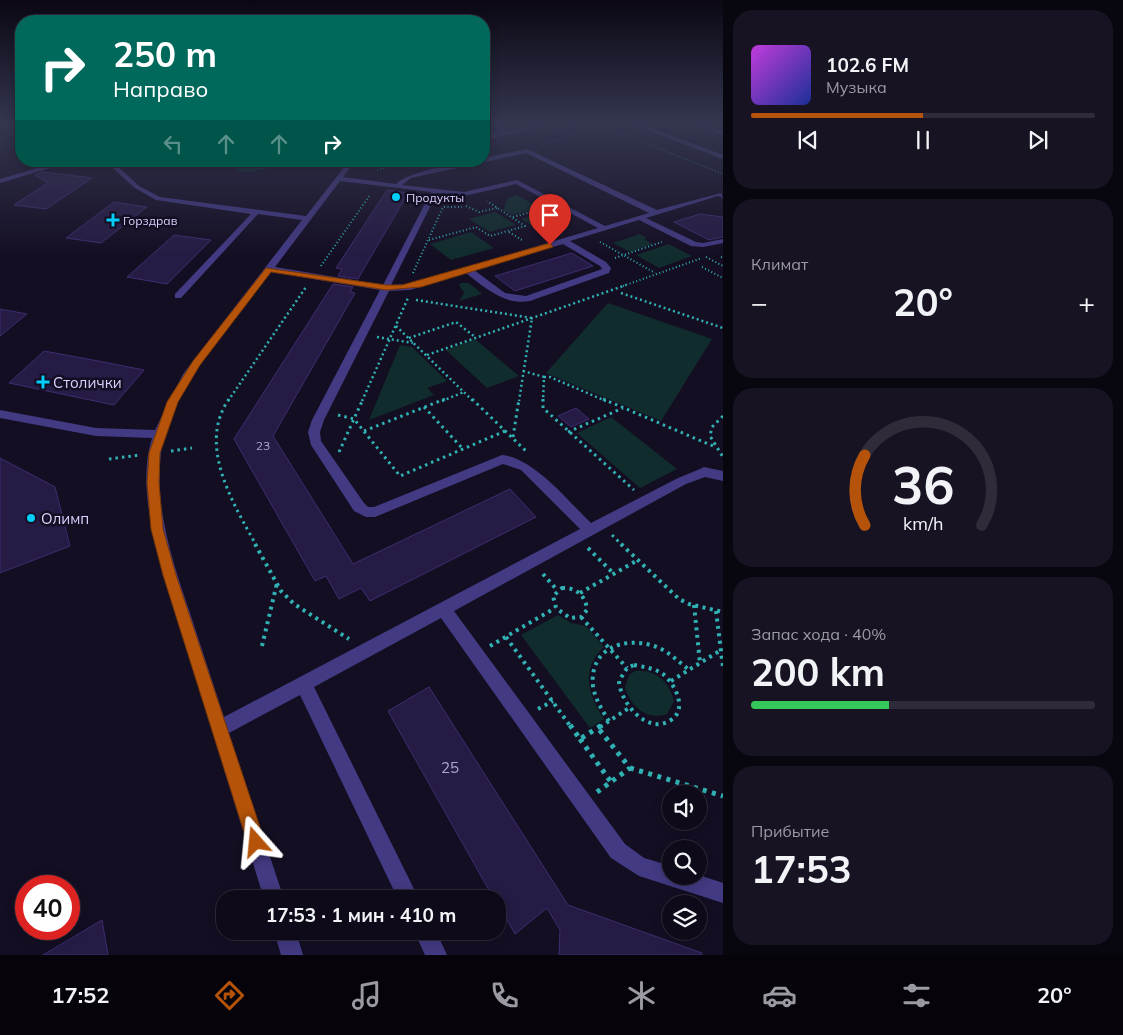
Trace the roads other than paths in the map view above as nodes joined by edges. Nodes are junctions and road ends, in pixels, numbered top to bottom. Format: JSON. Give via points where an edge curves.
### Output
{"nodes":[{"id":1,"x":50,"y":167,"type":"edge"},
{"id":2,"x":114,"y":167,"type":"edge"},
{"id":3,"x":348,"y":167,"type":"edge"},
{"id":4,"x":455,"y":167,"type":"edge"},
{"id":5,"x":561,"y":167,"type":"edge"},
{"id":6,"x":340,"y":180,"type":"junction"},
{"id":7,"x":0,"y":182,"type":"edge"},
{"id":8,"x":397,"y":186,"type":"junction"},
{"id":9,"x":435,"y":191,"type":"junction"},
{"id":10,"x":723,"y":196,"type":"edge"},
{"id":11,"x":255,"y":213,"type":"junction"},
{"id":12,"x":656,"y":213,"type":"junction"},
{"id":13,"x":640,"y":218,"type":"junction"},
{"id":14,"x":308,"y":219,"type":"junction"},
{"id":15,"x":605,"y":229,"type":"junction"},
{"id":16,"x":564,"y":241,"type":"junction"},
{"id":17,"x":723,"y":241,"type":"edge"},
{"id":18,"x":269,"y":269,"type":"junction"},
{"id":19,"x":468,"y":270,"type":"junction"},
{"id":20,"x":386,"y":288,"type":"junction"},
{"id":21,"x":178,"y":296,"type":"dead end"},
{"id":22,"x":0,"y":414,"type":"edge"},
{"id":23,"x":160,"y":434,"type":"junction"},
{"id":24,"x":723,"y":476,"type":"edge"},
{"id":25,"x":583,"y":533,"type":"junction"},
{"id":26,"x":443,"y":608,"type":"junction"},
{"id":27,"x":303,"y":684,"type":"junction"},
{"id":28,"x":219,"y":729,"type":"junction"},
{"id":29,"x":271,"y":890,"type":"edge"},
{"id":30,"x":404,"y":890,"type":"edge"},
{"id":31,"x":723,"y":894,"type":"edge"},
{"id":32,"x":287,"y":940,"type":"edge"},
{"id":33,"x":428,"y":940,"type":"edge"},
{"id":34,"x":292,"y":955,"type":"edge"},
{"id":35,"x":436,"y":955,"type":"edge"}],
"edges":[{"from":1,"to":7,"type":"street"},
{"from":2,"to":11,"type":"street","via":[[137,188],[158,199]]},
{"from":3,"to":6,"type":"street"},
{"from":4,"to":8,"type":"street","via":[[409,177]]},
{"from":5,"to":12,"type":"street"},
{"from":6,"to":8,"type":"street"},
{"from":6,"to":14,"type":"street"},
{"from":8,"to":9,"type":"street"},
{"from":9,"to":15,"type":"street","via":[[467,194],[517,182]]},
{"from":9,"to":20,"type":"street"},
{"from":10,"to":12,"type":"street","via":[[719,194]]},
{"from":11,"to":14,"type":"street"},
{"from":11,"to":21,"type":"street"},
{"from":12,"to":13,"type":"street"},
{"from":13,"to":15,"type":"street"},
{"from":13,"to":17,"type":"street","via":[[703,245]]},
{"from":14,"to":18,"type":"street"},
{"from":15,"to":16,"type":"street"},
{"from":16,"to":19,"type":"street"},
{"from":16,"to":19,"type":"street","via":[[600,263],[607,268],[606,271],[517,300],[500,295]]},
{"from":18,"to":20,"type":"street"},
{"from":18,"to":23,"type":"street","via":[[187,376],[172,402]]},
{"from":19,"to":20,"type":"street","via":[[418,285]]},
{"from":20,"to":25,"type":"street","via":[[314,432],[319,450],[359,507],[366,512],[375,512],[491,461],[511,460],[525,467]]},
{"from":22,"to":23,"type":"street","via":[[96,432]]},
{"from":23,"to":28,"type":"street","via":[[154,453],[153,483],[157,529]]},
{"from":24,"to":25,"type":"street","via":[[704,472]]},
{"from":25,"to":26,"type":"street"},
{"from":26,"to":27,"type":"street"},
{"from":26,"to":31,"type":"street","via":[[618,851],[639,866]]},
{"from":27,"to":28,"type":"street"},
{"from":27,"to":30,"type":"street"},
{"from":28,"to":29,"type":"street"},
{"from":32,"to":34,"type":"street"},
{"from":33,"to":35,"type":"street"}]}
